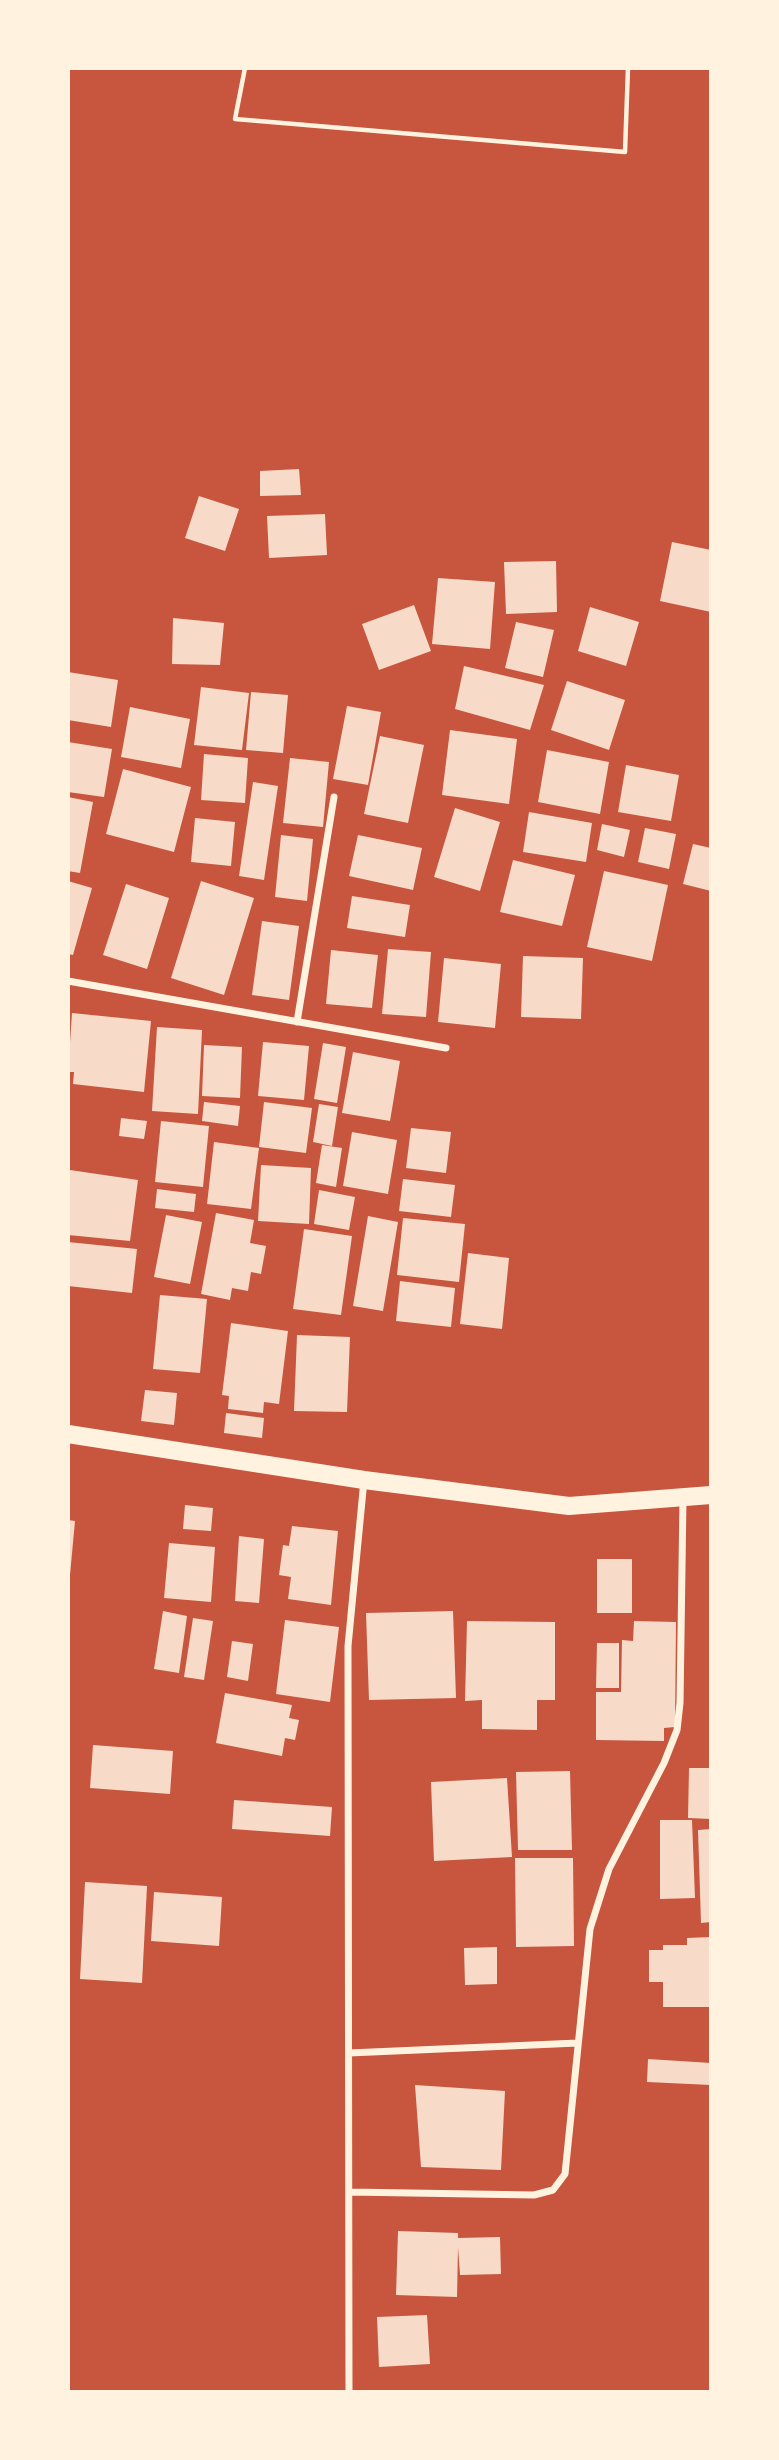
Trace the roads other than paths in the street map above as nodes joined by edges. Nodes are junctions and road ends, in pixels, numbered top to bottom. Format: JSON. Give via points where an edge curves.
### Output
{"nodes":[{"id":1,"x":334,"y":797,"type":"dead end"},
{"id":2,"x":68,"y":981,"type":"edge"},
{"id":3,"x":298,"y":1021,"type":"junction"},
{"id":4,"x":446,"y":1048,"type":"dead end"},
{"id":5,"x":68,"y":1434,"type":"edge"},
{"id":6,"x":364,"y":1480,"type":"junction"},
{"id":7,"x":711,"y":1495,"type":"edge"},
{"id":8,"x":683,"y":1499,"type":"junction"},
{"id":9,"x":578,"y":2043,"type":"junction"},
{"id":10,"x":349,"y":2053,"type":"junction"},
{"id":11,"x":349,"y":2192,"type":"junction"},
{"id":12,"x":349,"y":2392,"type":"edge"}],
"edges":[{"from":1,"to":3,"type":"street"},
{"from":2,"to":3,"type":"street"},
{"from":3,"to":4,"type":"street"},
{"from":5,"to":6,"type":"main road"},
{"from":6,"to":8,"type":"main road","via":[[569,1506]]},
{"from":6,"to":10,"type":"street","via":[[348,1646]]},
{"from":7,"to":8,"type":"main road"},
{"from":8,"to":9,"type":"street","via":[[677,1730],[609,1869],[590,1929]]},
{"from":9,"to":10,"type":"street"},
{"from":9,"to":11,"type":"street","via":[[565,2174],[553,2190],[534,2195]]},
{"from":10,"to":11,"type":"street"},
{"from":11,"to":12,"type":"street"}]}
